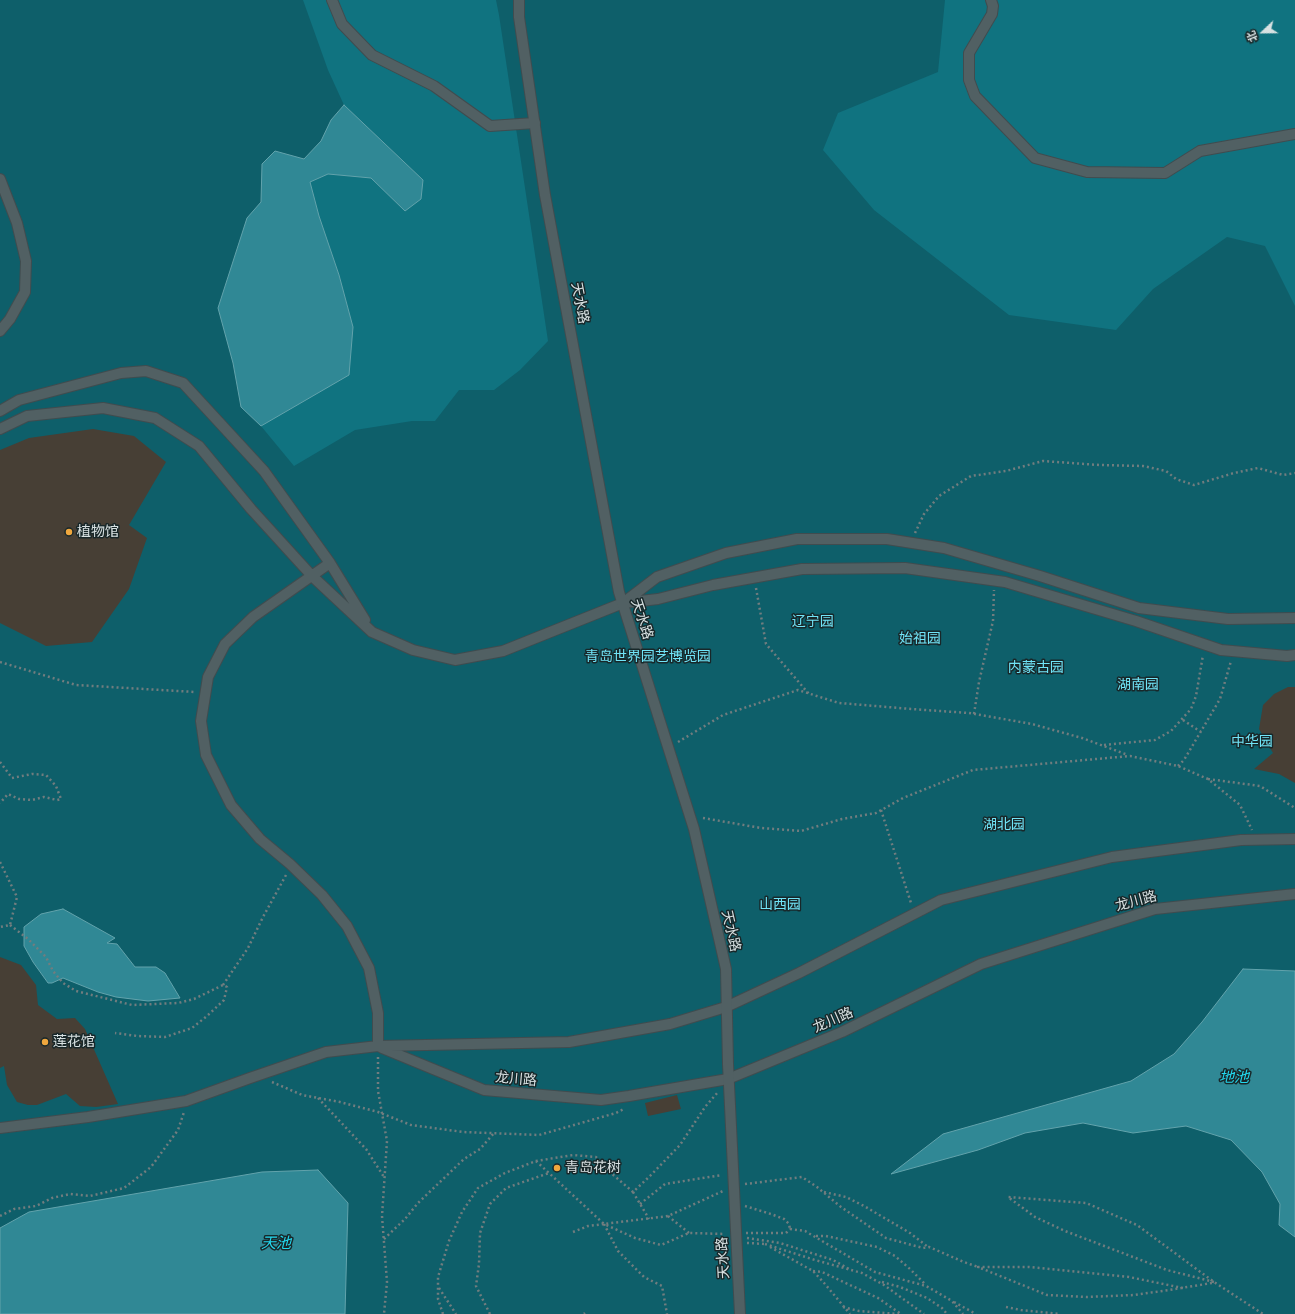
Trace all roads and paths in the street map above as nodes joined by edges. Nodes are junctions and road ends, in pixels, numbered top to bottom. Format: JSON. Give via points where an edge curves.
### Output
{"nodes":[{"id":1,"x":332,"y":0,"type":"edge"},
{"id":2,"x":519,"y":0,"type":"edge"},
{"id":3,"x":991,"y":0,"type":"edge"},
{"id":4,"x":534,"y":123,"type":"junction"},
{"id":5,"x":1295,"y":134,"type":"edge"},
{"id":6,"x":0,"y":179,"type":"edge"},
{"id":7,"x":0,"y":331,"type":"edge"},
{"id":8,"x":0,"y":411,"type":"edge"},
{"id":9,"x":0,"y":429,"type":"edge"},
{"id":10,"x":1295,"y":473,"type":"edge"},
{"id":11,"x":911,"y":543,"type":"junction"},
{"id":12,"x":330,"y":563,"type":"junction"},
{"id":13,"x":312,"y":576,"type":"junction"},
{"id":14,"x":754,"y":578,"type":"junction"},
{"id":15,"x":995,"y":580,"type":"junction"},
{"id":16,"x":623,"y":603,"type":"junction"},
{"id":17,"x":1295,"y":618,"type":"edge"},
{"id":18,"x":372,"y":632,"type":"junction"},
{"id":19,"x":1205,"y":645,"type":"junction"},
{"id":20,"x":1234,"y":651,"type":"junction"},
{"id":21,"x":1295,"y":655,"type":"edge"},
{"id":22,"x":0,"y":662,"type":"edge"},
{"id":23,"x":206,"y":693,"type":"junction"},
{"id":24,"x":810,"y":694,"type":"junction"},
{"id":25,"x":974,"y":714,"type":"junction"},
{"id":26,"x":1183,"y":720,"type":"junction"},
{"id":27,"x":1201,"y":732,"type":"junction"},
{"id":28,"x":1103,"y":746,"type":"junction"},
{"id":29,"x":668,"y":748,"type":"junction"},
{"id":30,"x":1130,"y":756,"type":"junction"},
{"id":31,"x":0,"y":762,"type":"edge"},
{"id":32,"x":1178,"y":766,"type":"junction"},
{"id":33,"x":1208,"y":779,"type":"junction"},
{"id":34,"x":0,"y":803,"type":"edge"},
{"id":35,"x":1295,"y":808,"type":"edge"},
{"id":36,"x":881,"y":810,"type":"junction"},
{"id":37,"x":690,"y":817,"type":"junction"},
{"id":38,"x":1295,"y":839,"type":"edge"},
{"id":39,"x":1256,"y":840,"type":"junction"},
{"id":40,"x":0,"y":862,"type":"edge"},
{"id":41,"x":288,"y":870,"type":"dead end"},
{"id":42,"x":1295,"y":894,"type":"edge"},
{"id":43,"x":914,"y":914,"type":"junction"},
{"id":44,"x":10,"y":925,"type":"junction"},
{"id":45,"x":0,"y":927,"type":"edge"},
{"id":46,"x":223,"y":985,"type":"junction"},
{"id":47,"x":726,"y":1007,"type":"junction"},
{"id":48,"x":116,"y":1033,"type":"dead end"},
{"id":49,"x":378,"y":1046,"type":"junction"},
{"id":50,"x":256,"y":1076,"type":"junction"},
{"id":51,"x":728,"y":1079,"type":"junction"},
{"id":52,"x":629,"y":1096,"type":"junction"},
{"id":53,"x":318,"y":1098,"type":"junction"},
{"id":54,"x":186,"y":1101,"type":"junction"},
{"id":55,"x":0,"y":1128,"type":"edge"},
{"id":56,"x":494,"y":1133,"type":"junction"},
{"id":57,"x":536,"y":1161,"type":"junction"},
{"id":58,"x":549,"y":1173,"type":"junction"},
{"id":59,"x":733,"y":1174,"type":"junction"},
{"id":60,"x":384,"y":1177,"type":"junction"},
{"id":61,"x":734,"y":1186,"type":"junction"},
{"id":62,"x":822,"y":1191,"type":"junction"},
{"id":63,"x":633,"y":1192,"type":"junction"},
{"id":64,"x":734,"y":1203,"type":"junction"},
{"id":65,"x":640,"y":1204,"type":"junction"},
{"id":66,"x":0,"y":1216,"type":"edge"},
{"id":67,"x":668,"y":1216,"type":"junction"},
{"id":68,"x":649,"y":1218,"type":"junction"},
{"id":69,"x":604,"y":1224,"type":"junction"},
{"id":70,"x":790,"y":1229,"type":"junction"},
{"id":71,"x":573,"y":1232,"type":"dead end"},
{"id":72,"x":689,"y":1233,"type":"junction"},
{"id":73,"x":736,"y":1236,"type":"junction"},
{"id":74,"x":814,"y":1236,"type":"junction"},
{"id":75,"x":384,"y":1239,"type":"junction"},
{"id":76,"x":765,"y":1244,"type":"junction"},
{"id":77,"x":929,"y":1247,"type":"junction"},
{"id":78,"x":978,"y":1267,"type":"junction"},
{"id":79,"x":851,"y":1270,"type":"junction"},
{"id":80,"x":813,"y":1271,"type":"junction"},
{"id":81,"x":878,"y":1281,"type":"junction"},
{"id":82,"x":1214,"y":1282,"type":"junction"},
{"id":83,"x":926,"y":1286,"type":"junction"},
{"id":84,"x":438,"y":1287,"type":"junction"},
{"id":85,"x":1183,"y":1288,"type":"junction"},
{"id":86,"x":952,"y":1301,"type":"junction"},
{"id":87,"x":842,"y":1307,"type":"junction"},
{"id":88,"x":1006,"y":1307,"type":"dead end"},
{"id":89,"x":384,"y":1314,"type":"edge"},
{"id":90,"x":443,"y":1314,"type":"edge"},
{"id":91,"x":456,"y":1314,"type":"edge"},
{"id":92,"x":490,"y":1314,"type":"edge"},
{"id":93,"x":667,"y":1314,"type":"edge"},
{"id":94,"x":740,"y":1314,"type":"edge"},
{"id":95,"x":850,"y":1314,"type":"edge"},
{"id":96,"x":901,"y":1314,"type":"edge"},
{"id":97,"x":924,"y":1314,"type":"edge"},
{"id":98,"x":947,"y":1314,"type":"edge"},
{"id":99,"x":963,"y":1314,"type":"edge"},
{"id":100,"x":976,"y":1314,"type":"edge"},
{"id":101,"x":1060,"y":1314,"type":"edge"},
{"id":102,"x":1263,"y":1314,"type":"edge"}],
"edges":[{"from":1,"to":4,"type":"street","via":[[342,24],[372,55],[434,86],[490,126]]},
{"from":2,"to":4,"type":"street","name":"天水路","via":[[519,17]]},
{"from":3,"to":5,"type":"street","via":[[992,14],[969,53],[969,80],[975,96],[1036,158],[1087,172],[1165,173],[1200,151]]},
{"from":4,"to":16,"type":"street","name":"天水路","via":[[546,202]]},
{"from":6,"to":7,"type":"street","via":[[18,223],[26,261],[25,292]]},
{"from":8,"to":12,"type":"street","via":[[19,400],[121,373],[146,371],[183,383],[264,471]]},
{"from":9,"to":13,"type":"street","via":[[27,416],[103,408],[155,418],[199,446],[251,510]]},
{"from":10,"to":11,"type":"path","via":[[1283,475],[1258,468],[1194,485],[1176,479],[1166,471],[1142,466],[1043,461],[1006,471],[971,476],[939,496],[924,514]]},
{"from":11,"to":16,"type":"street","via":[[887,539],[797,539],[726,553],[657,578]]},
{"from":11,"to":17,"type":"street","via":[[951,550],[1139,608],[1228,619]]},
{"from":12,"to":13,"type":"street"},
{"from":12,"to":18,"type":"street"},
{"from":13,"to":18,"type":"street"},
{"from":13,"to":23,"type":"street","via":[[253,617],[225,644],[208,677]]},
{"from":14,"to":15,"type":"street","via":[[802,569],[905,568]]},
{"from":14,"to":16,"type":"street","via":[[658,599]]},
{"from":14,"to":24,"type":"path","via":[[766,644]]},
{"from":15,"to":19,"type":"street","via":[[1136,621]]},
{"from":15,"to":25,"type":"path","via":[[993,621]]},
{"from":16,"to":18,"type":"street","via":[[503,651],[455,660],[413,650]]},
{"from":16,"to":29,"type":"street","name":"天水路"},
{"from":19,"to":20,"type":"street"},
{"from":19,"to":26,"type":"path","via":[[1196,696]]},
{"from":20,"to":21,"type":"street"},
{"from":20,"to":27,"type":"path","via":[[1220,699]]},
{"from":22,"to":23,"type":"path","via":[[76,686]]},
{"from":23,"to":49,"type":"street","via":[[201,721],[206,755],[231,805],[260,839],[322,894],[347,926],[369,968],[378,1013]]},
{"from":24,"to":25,"type":"path","via":[[839,703]]},
{"from":24,"to":29,"type":"path","via":[[798,690],[723,715]]},
{"from":25,"to":28,"type":"path","via":[[1032,724]]},
{"from":26,"to":27,"type":"path"},
{"from":26,"to":28,"type":"path","via":[[1155,740]]},
{"from":27,"to":32,"type":"path"},
{"from":28,"to":30,"type":"path"},
{"from":29,"to":37,"type":"street","name":"天水路"},
{"from":30,"to":32,"type":"path"},
{"from":30,"to":36,"type":"path","via":[[973,770],[903,798]]},
{"from":31,"to":34,"type":"path","via":[[12,778],[32,774],[46,775],[56,786],[61,799],[19,799],[8,794]]},
{"from":32,"to":33,"type":"path"},
{"from":33,"to":35,"type":"path","via":[[1260,786]]},
{"from":33,"to":39,"type":"path","via":[[1240,805]]},
{"from":36,"to":37,"type":"path","via":[[801,831],[761,828]]},
{"from":36,"to":43,"type":"path"},
{"from":37,"to":47,"type":"street","name":"天水路","via":[[726,969]]},
{"from":38,"to":39,"type":"street"},
{"from":39,"to":43,"type":"street","via":[[1112,857],[941,900]]},
{"from":40,"to":44,"type":"path","via":[[18,897]]},
{"from":41,"to":46,"type":"path","via":[[248,948]]},
{"from":42,"to":51,"type":"street","name":"龙川路","via":[[1155,909],[981,964],[842,1032]]},
{"from":43,"to":47,"type":"street"},
{"from":44,"to":45,"type":"path"},
{"from":44,"to":46,"type":"path","via":[[46,957],[62,983],[76,991],[132,1005],[178,1003],[194,999]]},
{"from":46,"to":48,"type":"path","via":[[227,987],[224,1000],[192,1028],[165,1037]]},
{"from":47,"to":49,"type":"street","via":[[670,1024],[570,1042]]},
{"from":47,"to":51,"type":"street","name":"天水路"},
{"from":49,"to":50,"type":"street","via":[[326,1052]]},
{"from":49,"to":52,"type":"street","name":"龙川路","via":[[484,1090],[601,1100]]},
{"from":49,"to":60,"type":"path","via":[[378,1091],[387,1141]]},
{"from":50,"to":53,"type":"path","via":[[302,1095]]},
{"from":50,"to":54,"type":"street"},
{"from":51,"to":52,"type":"street","name":"龙川路"},
{"from":51,"to":59,"type":"street","name":"天水路"},
{"from":51,"to":63,"type":"path","via":[[705,1107],[680,1145]]},
{"from":52,"to":56,"type":"path","via":[[626,1108],[616,1113],[539,1134]]},
{"from":53,"to":56,"type":"path","via":[[378,1112],[411,1125]]},
{"from":53,"to":60,"type":"path","via":[[366,1149]]},
{"from":54,"to":55,"type":"street"},
{"from":54,"to":66,"type":"path","via":[[178,1130],[151,1166],[124,1188],[90,1196],[70,1194],[52,1198],[36,1206],[14,1209]]},
{"from":56,"to":75,"type":"path","via":[[480,1149],[464,1159],[418,1203],[405,1220]]},
{"from":57,"to":58,"type":"path"},
{"from":57,"to":63,"type":"path","via":[[573,1155],[596,1157]]},
{"from":57,"to":84,"type":"path","via":[[505,1173],[478,1188],[462,1212],[449,1241],[438,1277]]},
{"from":58,"to":69,"type":"path"},
{"from":58,"to":92,"type":"path","via":[[506,1188],[490,1204],[480,1233],[476,1286]]},
{"from":59,"to":61,"type":"street","name":"天水路"},
{"from":59,"to":65,"type":"path","via":[[665,1184]]},
{"from":60,"to":75,"type":"path"},
{"from":61,"to":62,"type":"path","via":[[802,1177]]},
{"from":61,"to":64,"type":"street","name":"天水路"},
{"from":61,"to":67,"type":"path"},
{"from":62,"to":77,"type":"path","via":[[864,1206]]},
{"from":62,"to":77,"type":"path","via":[[886,1238],[922,1248]]},
{"from":63,"to":65,"type":"path"},
{"from":64,"to":70,"type":"path","via":[[784,1219]]},
{"from":64,"to":73,"type":"street","name":"天水路"},
{"from":65,"to":68,"type":"path"},
{"from":67,"to":68,"type":"path"},
{"from":67,"to":72,"type":"path"},
{"from":68,"to":69,"type":"path"},
{"from":69,"to":71,"type":"path","via":[[588,1226]]},
{"from":69,"to":72,"type":"path","via":[[635,1238],[661,1245]]},
{"from":69,"to":93,"type":"path","via":[[618,1251],[644,1276],[662,1286]]},
{"from":70,"to":73,"type":"path","via":[[786,1233]]},
{"from":70,"to":74,"type":"path","via":[[805,1231]]},
{"from":72,"to":73,"type":"path"},
{"from":73,"to":76,"type":"path"},
{"from":73,"to":79,"type":"path","via":[[780,1243],[833,1260]]},
{"from":73,"to":94,"type":"street","name":"天水路"},
{"from":74,"to":83,"type":"path","via":[[875,1272]]},
{"from":74,"to":83,"type":"path","via":[[826,1236],[877,1248],[895,1256]]},
{"from":75,"to":89,"type":"path","via":[[387,1282]]},
{"from":76,"to":79,"type":"path"},
{"from":76,"to":80,"type":"path"},
{"from":77,"to":78,"type":"path"},
{"from":78,"to":85,"type":"path","via":[[1029,1267],[1121,1276]]},
{"from":78,"to":85,"type":"path","via":[[1047,1295],[1134,1295]]},
{"from":79,"to":81,"type":"path"},
{"from":80,"to":87,"type":"path"},
{"from":80,"to":96,"type":"path","via":[[822,1272],[878,1298]]},
{"from":81,"to":97,"type":"path"},
{"from":81,"to":98,"type":"path","via":[[927,1298]]},
{"from":82,"to":82,"type":"path","via":[[1137,1225],[1086,1202],[1008,1197],[1035,1218],[1065,1231],[1168,1270]]},
{"from":82,"to":85,"type":"path"},
{"from":82,"to":102,"type":"path"},
{"from":83,"to":86,"type":"path"},
{"from":84,"to":90,"type":"path","via":[[438,1299]]},
{"from":84,"to":91,"type":"path"},
{"from":86,"to":99,"type":"path"},
{"from":86,"to":100,"type":"path"},
{"from":87,"to":95,"type":"path"},
{"from":87,"to":96,"type":"path"},
{"from":88,"to":101,"type":"path"}]}
